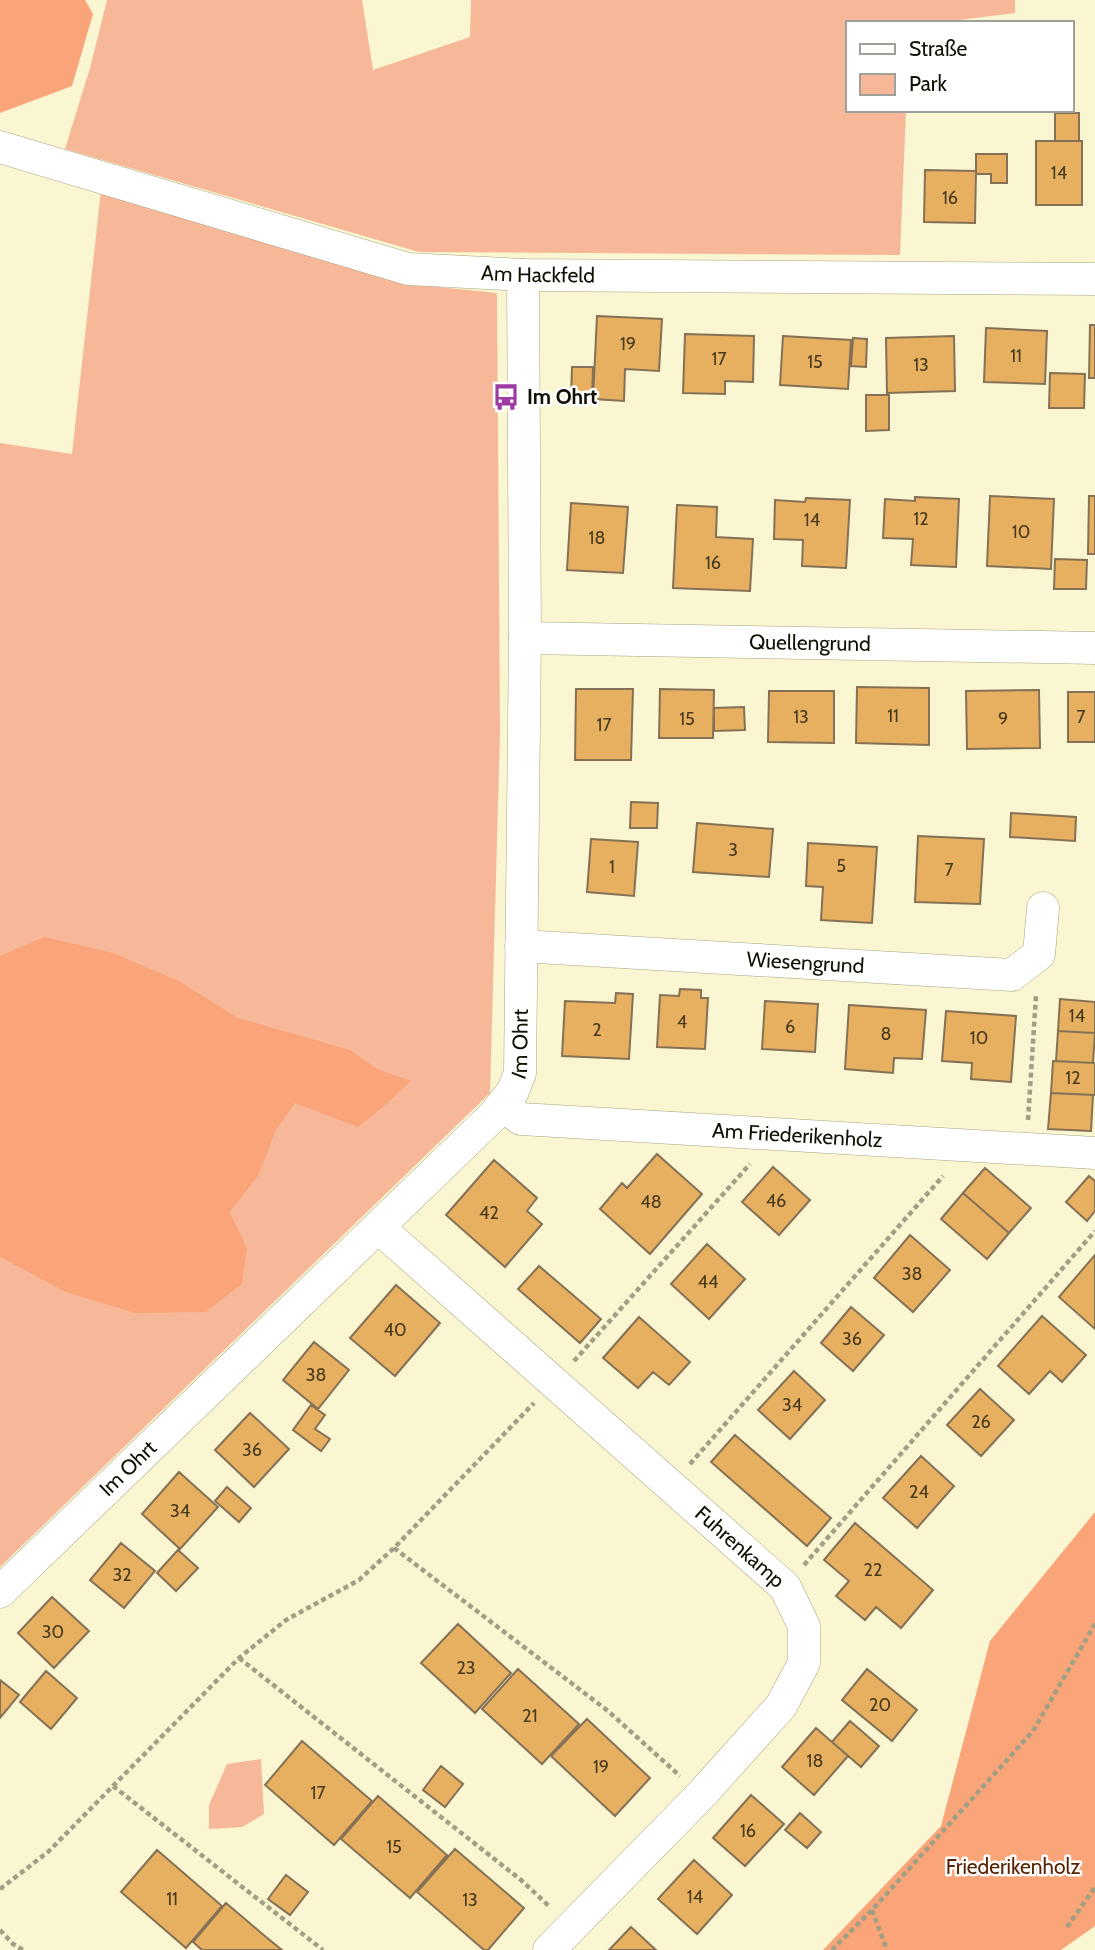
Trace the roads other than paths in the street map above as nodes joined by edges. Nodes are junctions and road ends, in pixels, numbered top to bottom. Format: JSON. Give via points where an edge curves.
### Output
{"nodes":[{"id":1,"x":0,"y":147,"type":"edge"},
{"id":2,"x":523,"y":275,"type":"junction"},
{"id":3,"x":1095,"y":279,"type":"edge"},
{"id":4,"x":525,"y":638,"type":"junction"},
{"id":5,"x":1095,"y":648,"type":"edge"},
{"id":6,"x":1043,"y":908,"type":"dead end"},
{"id":7,"x":521,"y":946,"type":"junction"},
{"id":8,"x":503,"y":1106,"type":"junction"},
{"id":9,"x":1095,"y":1153,"type":"edge"},
{"id":10,"x":378,"y":1227,"type":"junction"},
{"id":11,"x":0,"y":1592,"type":"edge"},
{"id":12,"x":549,"y":1950,"type":"edge"}],
"edges":[{"from":1,"to":2,"type":"street","name":"Am Hackfeld","via":[[408,269]]},
{"from":2,"to":3,"type":"street","name":"Am Hackfeld"},
{"from":2,"to":4,"type":"street","name":"Im Ohrt"},
{"from":4,"to":5,"type":"street","name":"Quellengrund"},
{"from":4,"to":7,"type":"street","name":"Im Ohrt"},
{"from":6,"to":7,"type":"street","name":"Wiesengrund","via":[[1039,954],[1012,975]]},
{"from":7,"to":8,"type":"street","name":"Im Ohrt","via":[[520,1073]]},
{"from":8,"to":9,"type":"street","name":"Am Friederikenholz","via":[[521,1119]]},
{"from":8,"to":10,"type":"street","name":"Im Ohrt"},
{"from":10,"to":11,"type":"street","name":"Im Ohrt"},
{"from":10,"to":12,"type":"street","name":"Fuhrenkamp","via":[[785,1587],[804,1626],[804,1663],[781,1706]]}]}
